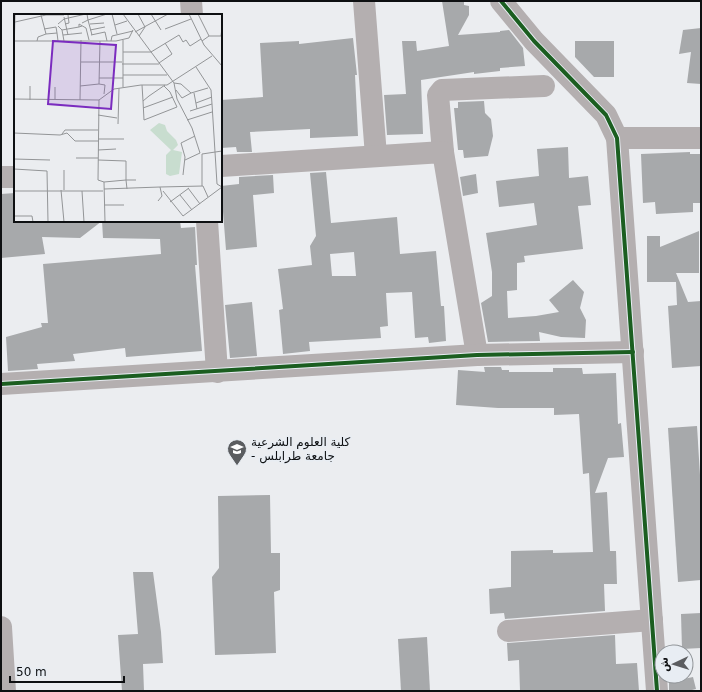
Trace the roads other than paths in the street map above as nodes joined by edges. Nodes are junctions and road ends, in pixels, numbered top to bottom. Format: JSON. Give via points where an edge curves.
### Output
{"nodes":[{"id":1,"x":191,"y":1,"type":"edge"},
{"id":2,"x":364,"y":1,"type":"edge"},
{"id":3,"x":501,"y":1,"type":"edge"},
{"id":4,"x":192,"y":14,"type":"edge"},
{"id":5,"x":544,"y":86,"type":"dead end"},
{"id":6,"x":617,"y":138,"type":"junction"},
{"id":7,"x":701,"y":138,"type":"edge"},
{"id":8,"x":443,"y":152,"type":"junction"},
{"id":9,"x":376,"y":156,"type":"junction"},
{"id":10,"x":222,"y":166,"type":"edge"},
{"id":11,"x":1,"y":177,"type":"edge"},
{"id":12,"x":14,"y":177,"type":"edge"},
{"id":13,"x":206,"y":222,"type":"edge"},
{"id":14,"x":633,"y":352,"type":"junction"},
{"id":15,"x":477,"y":355,"type":"junction"},
{"id":16,"x":217,"y":372,"type":"junction"},
{"id":17,"x":1,"y":384,"type":"edge"},
{"id":18,"x":652,"y":620,"type":"junction"},
{"id":19,"x":508,"y":631,"type":"dead end"},
{"id":20,"x":1,"y":634,"type":"edge"},
{"id":21,"x":5,"y":691,"type":"edge"},
{"id":22,"x":657,"y":691,"type":"edge"}],
"edges":[{"from":1,"to":4,"type":"street"},
{"from":2,"to":9,"type":"street"},
{"from":3,"to":6,"type":"street","via":[[534,41],[606,115]]},
{"from":5,"to":8,"type":"street","via":[[442,90],[438,95]]},
{"from":6,"to":7,"type":"street"},
{"from":6,"to":14,"type":"street"},
{"from":8,"to":9,"type":"street"},
{"from":8,"to":15,"type":"street"},
{"from":9,"to":10,"type":"street"},
{"from":11,"to":12,"type":"street"},
{"from":13,"to":16,"type":"street"},
{"from":14,"to":15,"type":"street"},
{"from":14,"to":18,"type":"street"},
{"from":15,"to":16,"type":"street"},
{"from":16,"to":17,"type":"street"},
{"from":18,"to":19,"type":"street"},
{"from":18,"to":22,"type":"street"},
{"from":20,"to":21,"type":"street"}]}
